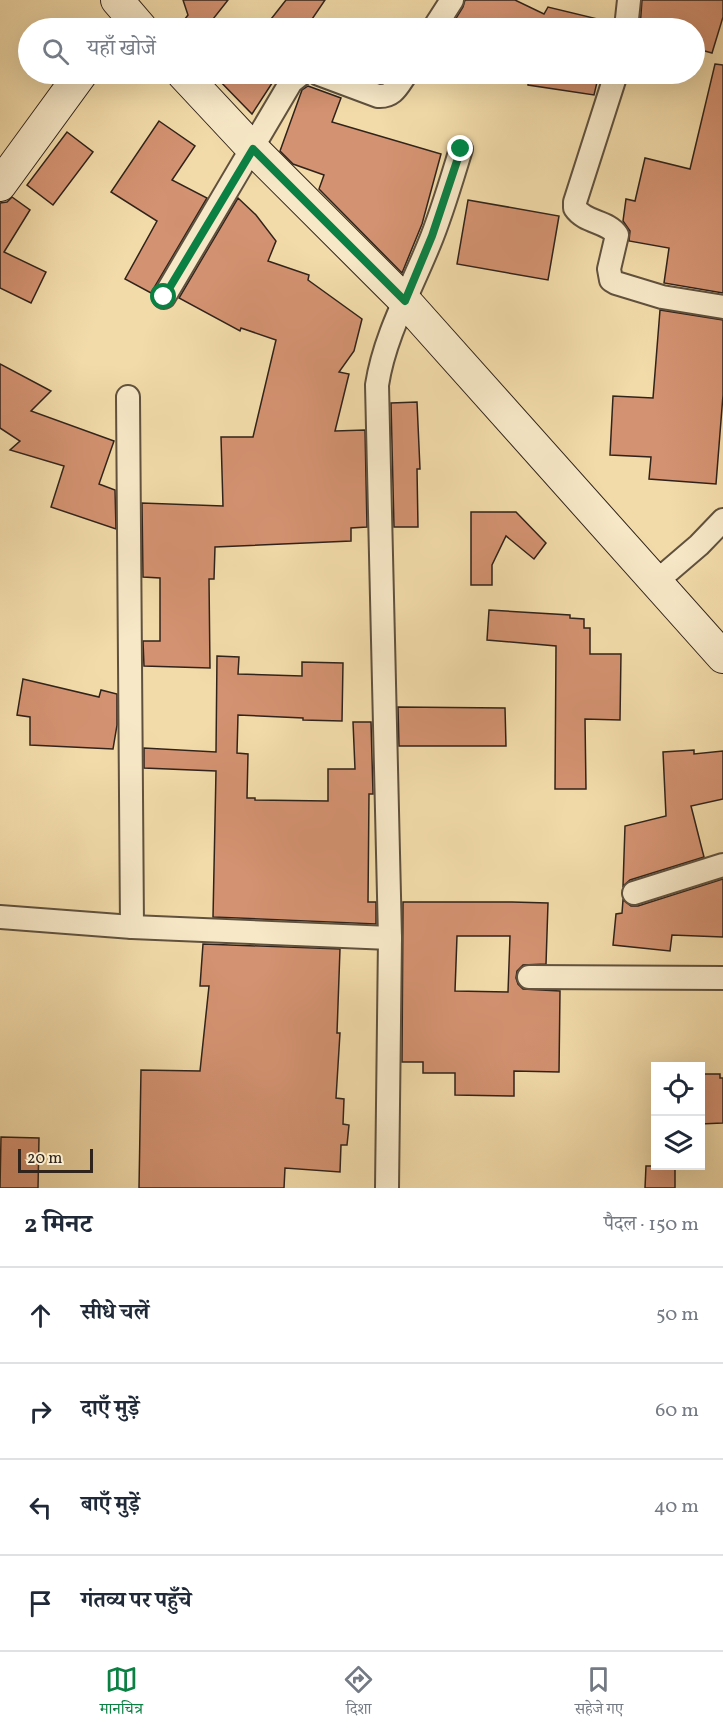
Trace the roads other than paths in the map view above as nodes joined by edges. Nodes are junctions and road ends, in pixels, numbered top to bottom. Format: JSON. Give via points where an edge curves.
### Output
{"nodes":[{"id":1,"x":452,"y":0,"type":"edge"},
{"id":2,"x":629,"y":0,"type":"edge"},
{"id":3,"x":440,"y":18,"type":"edge"},
{"id":4,"x":627,"y":18,"type":"edge"},
{"id":5,"x":74,"y":84,"type":"edge"},
{"id":6,"x":192,"y":84,"type":"edge"},
{"id":7,"x":290,"y":84,"type":"edge"},
{"id":8,"x":346,"y":84,"type":"edge"},
{"id":9,"x":400,"y":84,"type":"edge"},
{"id":10,"x":613,"y":84,"type":"edge"},
{"id":11,"x":253,"y":149,"type":"junction"},
{"id":12,"x":461,"y":149,"type":"dead end"},
{"id":13,"x":0,"y":185,"type":"edge"},
{"id":14,"x":164,"y":297,"type":"dead end"},
{"id":15,"x":405,"y":301,"type":"junction"},
{"id":16,"x":723,"y":307,"type":"edge"},
{"id":17,"x":128,"y":397,"type":"dead end"},
{"id":18,"x":723,"y":520,"type":"edge"},
{"id":19,"x":657,"y":581,"type":"junction"},
{"id":20,"x":723,"y":657,"type":"edge"},
{"id":21,"x":723,"y":865,"type":"edge"},
{"id":22,"x":634,"y":892,"type":"dead end"},
{"id":23,"x":0,"y":917,"type":"edge"},
{"id":24,"x":132,"y":927,"type":"junction"},
{"id":25,"x":390,"y":938,"type":"junction"},
{"id":26,"x":529,"y":977,"type":"dead end"},
{"id":27,"x":723,"y":978,"type":"edge"},
{"id":28,"x":387,"y":1188,"type":"edge"}],
"edges":[{"from":1,"to":3,"type":"street"},
{"from":2,"to":4,"type":"street"},
{"from":5,"to":13,"type":"main road"},
{"from":6,"to":11,"type":"main road"},
{"from":7,"to":11,"type":"street"},
{"from":8,"to":9,"type":"street","via":[[378,96],[395,91]]},
{"from":10,"to":16,"type":"street","via":[[575,208],[583,217],[614,230],[617,235],[609,270],[611,280],[662,297]]},
{"from":11,"to":14,"type":"street"},
{"from":11,"to":15,"type":"main road"},
{"from":12,"to":15,"type":"street"},
{"from":15,"to":19,"type":"main road"},
{"from":15,"to":25,"type":"street","via":[[382,357],[377,386]]},
{"from":17,"to":24,"type":"street"},
{"from":18,"to":19,"type":"street"},
{"from":19,"to":20,"type":"main road"},
{"from":21,"to":22,"type":"street"},
{"from":23,"to":24,"type":"street"},
{"from":24,"to":25,"type":"street"},
{"from":25,"to":28,"type":"street"},
{"from":26,"to":27,"type":"street"}]}
